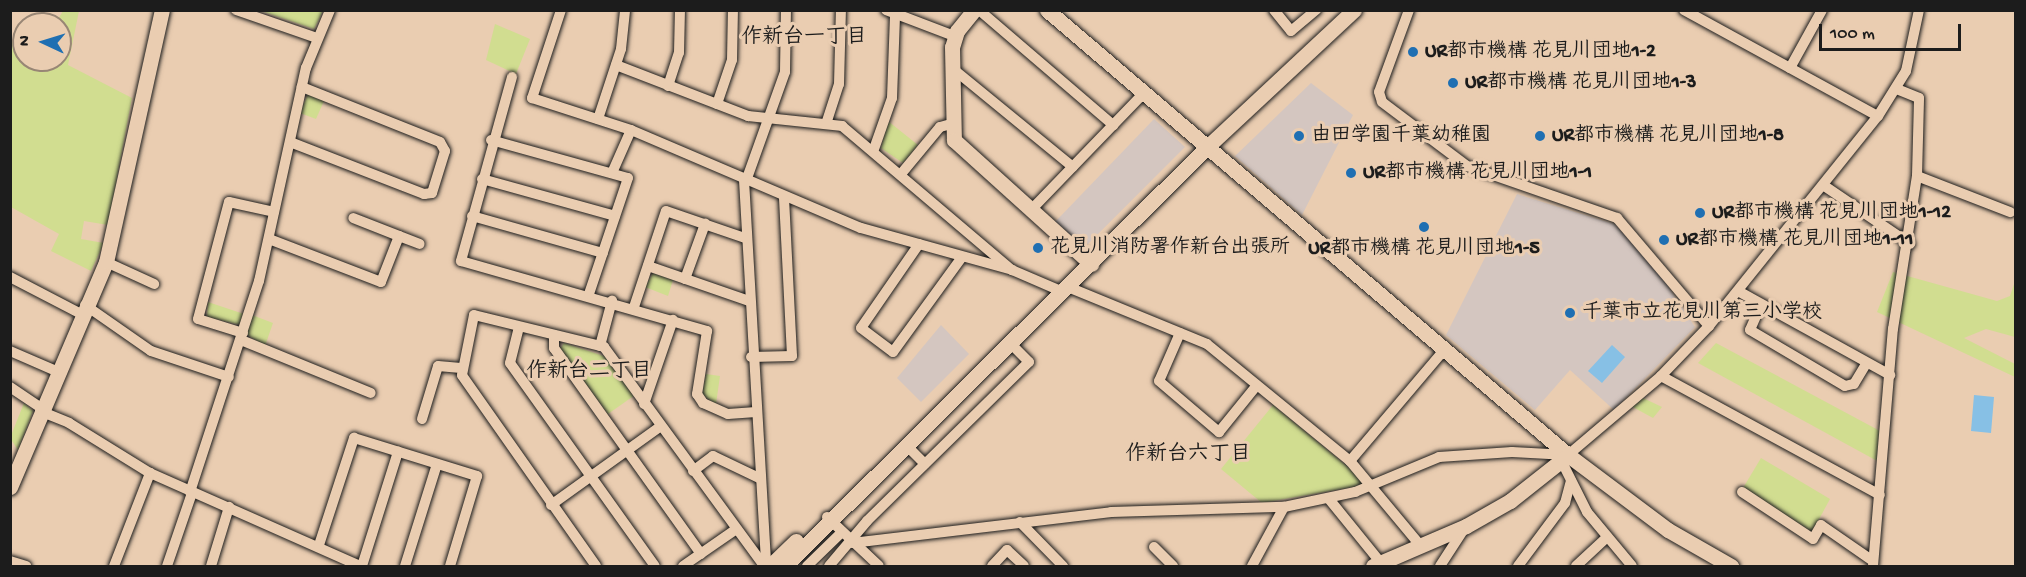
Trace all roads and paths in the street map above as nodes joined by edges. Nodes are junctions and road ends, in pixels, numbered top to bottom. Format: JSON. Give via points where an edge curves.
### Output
{"nodes":[{"id":1,"x":162,"y":10,"type":"edge"},
{"id":2,"x":236,"y":10,"type":"edge"},
{"id":3,"x":330,"y":10,"type":"edge"},
{"id":4,"x":561,"y":10,"type":"edge"},
{"id":5,"x":625,"y":10,"type":"edge"},
{"id":6,"x":680,"y":10,"type":"edge"},
{"id":7,"x":733,"y":10,"type":"edge"},
{"id":8,"x":786,"y":10,"type":"edge"},
{"id":9,"x":841,"y":10,"type":"edge"},
{"id":10,"x":974,"y":10,"type":"edge"},
{"id":11,"x":979,"y":10,"type":"edge"},
{"id":12,"x":1047,"y":10,"type":"edge"},
{"id":13,"x":1274,"y":10,"type":"edge"},
{"id":14,"x":1316,"y":10,"type":"edge"},
{"id":15,"x":1354,"y":10,"type":"edge"},
{"id":16,"x":1409,"y":10,"type":"edge"},
{"id":17,"x":1822,"y":10,"type":"edge"},
{"id":18,"x":1919,"y":10,"type":"edge"},
{"id":19,"x":1686,"y":11,"type":"edge"},
{"id":20,"x":890,"y":13,"type":"edge"},
{"id":21,"x":954,"y":36,"type":"junction"},
{"id":22,"x":317,"y":38,"type":"junction"},
{"id":23,"x":616,"y":65,"type":"junction"},
{"id":24,"x":952,"y":68,"type":"junction"},
{"id":25,"x":1790,"y":68,"type":"junction"},
{"id":26,"x":512,"y":77,"type":"dead end"},
{"id":27,"x":668,"y":86,"type":"junction"},
{"id":28,"x":302,"y":87,"type":"junction"},
{"id":29,"x":1898,"y":89,"type":"junction"},
{"id":30,"x":1144,"y":93,"type":"junction"},
{"id":31,"x":717,"y":104,"type":"junction"},
{"id":32,"x":1878,"y":116,"type":"junction"},
{"id":33,"x":598,"y":119,"type":"junction"},
{"id":34,"x":769,"y":119,"type":"junction"},
{"id":35,"x":826,"y":124,"type":"junction"},
{"id":36,"x":951,"y":124,"type":"junction"},
{"id":37,"x":1113,"y":125,"type":"junction"},
{"id":38,"x":631,"y":130,"type":"junction"},
{"id":39,"x":491,"y":140,"type":"junction"},
{"id":40,"x":290,"y":142,"type":"junction"},
{"id":41,"x":1207,"y":147,"type":"junction"},
{"id":42,"x":874,"y":149,"type":"junction"},
{"id":43,"x":1072,"y":167,"type":"junction"},
{"id":44,"x":612,"y":173,"type":"junction"},
{"id":45,"x":901,"y":174,"type":"junction"},
{"id":46,"x":1917,"y":176,"type":"junction"},
{"id":47,"x":482,"y":179,"type":"junction"},
{"id":48,"x":745,"y":181,"type":"junction"},
{"id":49,"x":1823,"y":185,"type":"junction"},
{"id":50,"x":784,"y":196,"type":"junction"},
{"id":51,"x":1030,"y":211,"type":"junction"},
{"id":52,"x":274,"y":212,"type":"junction"},
{"id":53,"x":2010,"y":212,"type":"dead end"},
{"id":54,"x":472,"y":216,"type":"junction"},
{"id":55,"x":615,"y":216,"type":"junction"},
{"id":56,"x":353,"y":218,"type":"dead end"},
{"id":57,"x":705,"y":224,"type":"junction"},
{"id":58,"x":399,"y":236,"type":"junction"},
{"id":59,"x":745,"y":238,"type":"junction"},
{"id":60,"x":269,"y":239,"type":"junction"},
{"id":61,"x":420,"y":244,"type":"dead end"},
{"id":62,"x":919,"y":244,"type":"junction"},
{"id":63,"x":1910,"y":244,"type":"junction"},
{"id":64,"x":603,"y":253,"type":"junction"},
{"id":65,"x":962,"y":257,"type":"junction"},
{"id":66,"x":105,"y":262,"type":"junction"},
{"id":67,"x":1091,"y":264,"type":"junction"},
{"id":68,"x":648,"y":266,"type":"junction"},
{"id":69,"x":1012,"y":270,"type":"junction"},
{"id":70,"x":10,"y":278,"type":"edge"},
{"id":71,"x":685,"y":279,"type":"junction"},
{"id":72,"x":153,"y":284,"type":"dead end"},
{"id":73,"x":1066,"y":289,"type":"junction"},
{"id":74,"x":1738,"y":291,"type":"junction"},
{"id":75,"x":589,"y":294,"type":"junction"},
{"id":76,"x":612,"y":301,"type":"junction"},
{"id":77,"x":749,"y":301,"type":"junction"},
{"id":78,"x":1761,"y":305,"type":"junction"},
{"id":79,"x":634,"y":307,"type":"junction"},
{"id":80,"x":83,"y":309,"type":"junction"},
{"id":81,"x":674,"y":320,"type":"junction"},
{"id":82,"x":1709,"y":326,"type":"junction"},
{"id":83,"x":519,"y":327,"type":"junction"},
{"id":84,"x":1180,"y":333,"type":"junction"},
{"id":85,"x":554,"y":335,"type":"junction"},
{"id":86,"x":242,"y":337,"type":"junction"},
{"id":87,"x":1011,"y":344,"type":"junction"},
{"id":88,"x":600,"y":346,"type":"junction"},
{"id":89,"x":1445,"y":349,"type":"junction"},
{"id":90,"x":10,"y":351,"type":"edge"},
{"id":91,"x":751,"y":357,"type":"junction"},
{"id":92,"x":1865,"y":366,"type":"junction"},
{"id":93,"x":461,"y":368,"type":"junction"},
{"id":94,"x":56,"y":371,"type":"junction"},
{"id":95,"x":1890,"y":375,"type":"junction"},
{"id":96,"x":1661,"y":376,"type":"junction"},
{"id":97,"x":229,"y":377,"type":"junction"},
{"id":98,"x":1257,"y":385,"type":"junction"},
{"id":99,"x":10,"y":387,"type":"edge"},
{"id":100,"x":371,"y":393,"type":"dead end"},
{"id":101,"x":644,"y":404,"type":"junction"},
{"id":102,"x":40,"y":410,"type":"junction"},
{"id":103,"x":756,"y":412,"type":"junction"},
{"id":104,"x":423,"y":419,"type":"dead end"},
{"id":105,"x":661,"y":426,"type":"junction"},
{"id":106,"x":907,"y":446,"type":"junction"},
{"id":107,"x":627,"y":450,"type":"junction"},
{"id":108,"x":398,"y":452,"type":"junction"},
{"id":109,"x":1565,"y":458,"type":"junction"},
{"id":110,"x":1350,"y":461,"type":"junction"},
{"id":111,"x":437,"y":464,"type":"junction"},
{"id":112,"x":925,"y":464,"type":"junction"},
{"id":113,"x":693,"y":471,"type":"junction"},
{"id":114,"x":150,"y":473,"type":"junction"},
{"id":115,"x":591,"y":475,"type":"junction"},
{"id":116,"x":759,"y":478,"type":"junction"},
{"id":117,"x":1571,"y":481,"type":"junction"},
{"id":118,"x":1374,"y":486,"type":"junction"},
{"id":119,"x":10,"y":487,"type":"edge"},
{"id":120,"x":1742,"y":492,"type":"dead end"},
{"id":121,"x":191,"y":493,"type":"junction"},
{"id":122,"x":1880,"y":495,"type":"junction"},
{"id":123,"x":1329,"y":499,"type":"junction"},
{"id":124,"x":551,"y":505,"type":"junction"},
{"id":125,"x":230,"y":507,"type":"junction"},
{"id":126,"x":1284,"y":507,"type":"junction"},
{"id":127,"x":1020,"y":522,"type":"junction"},
{"id":128,"x":833,"y":523,"type":"junction"},
{"id":129,"x":1466,"y":526,"type":"junction"},
{"id":130,"x":735,"y":530,"type":"junction"},
{"id":131,"x":1606,"y":538,"type":"junction"},
{"id":132,"x":852,"y":543,"type":"junction"},
{"id":133,"x":319,"y":545,"type":"junction"},
{"id":134,"x":1420,"y":545,"type":"junction"},
{"id":135,"x":1154,"y":547,"type":"dead end"},
{"id":136,"x":701,"y":554,"type":"junction"},
{"id":137,"x":10,"y":561,"type":"edge"},
{"id":138,"x":1873,"y":564,"type":"edge"},
{"id":139,"x":1377,"y":565,"type":"edge"},
{"id":140,"x":27,"y":567,"type":"edge"},
{"id":141,"x":114,"y":567,"type":"edge"},
{"id":142,"x":167,"y":567,"type":"edge"},
{"id":143,"x":211,"y":567,"type":"edge"},
{"id":144,"x":361,"y":567,"type":"edge"},
{"id":145,"x":405,"y":567,"type":"edge"},
{"id":146,"x":450,"y":567,"type":"edge"},
{"id":147,"x":596,"y":567,"type":"edge"},
{"id":148,"x":656,"y":567,"type":"edge"},
{"id":149,"x":683,"y":567,"type":"edge"},
{"id":150,"x":767,"y":567,"type":"edge"},
{"id":151,"x":785,"y":567,"type":"edge"},
{"id":152,"x":807,"y":567,"type":"edge"},
{"id":153,"x":829,"y":567,"type":"edge"},
{"id":154,"x":879,"y":567,"type":"edge"},
{"id":155,"x":992,"y":567,"type":"edge"},
{"id":156,"x":1024,"y":567,"type":"edge"},
{"id":157,"x":1063,"y":567,"type":"edge"},
{"id":158,"x":1173,"y":567,"type":"edge"},
{"id":159,"x":1252,"y":567,"type":"edge"},
{"id":160,"x":1440,"y":567,"type":"edge"},
{"id":161,"x":1518,"y":567,"type":"edge"},
{"id":162,"x":1576,"y":567,"type":"edge"},
{"id":163,"x":1632,"y":567,"type":"edge"},
{"id":164,"x":1731,"y":567,"type":"edge"}],
"edges":[{"from":1,"to":66,"type":"street"},
{"from":2,"to":22,"type":"street"},
{"from":3,"to":22,"type":"street"},
{"from":4,"to":33,"type":"street","via":[[532,98]]},
{"from":5,"to":23,"type":"street"},
{"from":6,"to":27,"type":"street","via":[[679,53]]},
{"from":7,"to":31,"type":"street","via":[[732,60]]},
{"from":8,"to":34,"type":"street","via":[[785,72]]},
{"from":9,"to":35,"type":"street","via":[[839,84]]},
{"from":10,"to":21,"type":"street"},
{"from":11,"to":37,"type":"street"},
{"from":12,"to":30,"type":"street"},
{"from":13,"to":14,"type":"street","via":[[1291,31]]},
{"from":15,"to":41,"type":"street"},
{"from":16,"to":82,"type":"street","via":[[1380,92],[1382,102],[1467,166],[1617,218]]},
{"from":17,"to":25,"type":"street"},
{"from":18,"to":29,"type":"street"},
{"from":19,"to":25,"type":"street"},
{"from":20,"to":21,"type":"street"},
{"from":20,"to":42,"type":"street","via":[[892,98]]},
{"from":21,"to":24,"type":"street"},
{"from":22,"to":28,"type":"street"},
{"from":23,"to":27,"type":"street"},
{"from":23,"to":33,"type":"street"},
{"from":24,"to":36,"type":"street"},
{"from":24,"to":43,"type":"street"},
{"from":25,"to":32,"type":"street"},
{"from":26,"to":39,"type":"street"},
{"from":27,"to":31,"type":"street"},
{"from":28,"to":40,"type":"street"},
{"from":28,"to":40,"type":"street","via":[[440,142],[445,151],[432,193],[424,195]]},
{"from":29,"to":32,"type":"street"},
{"from":29,"to":46,"type":"street","via":[[1919,98]]},
{"from":30,"to":37,"type":"street"},
{"from":30,"to":41,"type":"street"},
{"from":31,"to":34,"type":"street"},
{"from":32,"to":49,"type":"street"},
{"from":33,"to":38,"type":"street"},
{"from":34,"to":35,"type":"street"},
{"from":34,"to":48,"type":"street"},
{"from":35,"to":42,"type":"street","via":[[852,131]]},
{"from":36,"to":45,"type":"street","via":[[940,127]]},
{"from":36,"to":51,"type":"street","via":[[964,154]]},
{"from":37,"to":43,"type":"street"},
{"from":38,"to":44,"type":"street"},
{"from":38,"to":48,"type":"street"},
{"from":39,"to":44,"type":"street"},
{"from":39,"to":47,"type":"street"},
{"from":40,"to":52,"type":"street"},
{"from":41,"to":67,"type":"street"},
{"from":41,"to":89,"type":"street"},
{"from":42,"to":45,"type":"street"},
{"from":43,"to":51,"type":"street"},
{"from":44,"to":55,"type":"street","via":[[628,178]]},
{"from":45,"to":69,"type":"street"},
{"from":46,"to":53,"type":"street"},
{"from":46,"to":63,"type":"street"},
{"from":47,"to":54,"type":"street"},
{"from":47,"to":55,"type":"street"},
{"from":48,"to":50,"type":"street"},
{"from":48,"to":59,"type":"street"},
{"from":49,"to":63,"type":"street"},
{"from":49,"to":74,"type":"street"},
{"from":50,"to":62,"type":"street","via":[[861,228]]},
{"from":50,"to":91,"type":"street","via":[[792,356]]},
{"from":51,"to":67,"type":"street"},
{"from":52,"to":60,"type":"street"},
{"from":52,"to":86,"type":"street","via":[[229,202],[198,319]]},
{"from":54,"to":64,"type":"street"},
{"from":54,"to":75,"type":"street","via":[[461,261]]},
{"from":55,"to":64,"type":"street"},
{"from":56,"to":58,"type":"street"},
{"from":57,"to":59,"type":"street"},
{"from":57,"to":68,"type":"street","via":[[666,211]]},
{"from":57,"to":71,"type":"street"},
{"from":58,"to":60,"type":"street","via":[[381,282]]},
{"from":58,"to":61,"type":"street"},
{"from":59,"to":77,"type":"street"},
{"from":60,"to":86,"type":"street"},
{"from":62,"to":65,"type":"street"},
{"from":62,"to":65,"type":"street","via":[[861,328],[892,352]]},
{"from":63,"to":95,"type":"street"},
{"from":64,"to":75,"type":"street"},
{"from":65,"to":69,"type":"street"},
{"from":66,"to":72,"type":"street"},
{"from":66,"to":80,"type":"street"},
{"from":67,"to":73,"type":"street"},
{"from":68,"to":71,"type":"street"},
{"from":68,"to":79,"type":"street"},
{"from":69,"to":73,"type":"street"},
{"from":70,"to":80,"type":"street"},
{"from":71,"to":77,"type":"street"},
{"from":73,"to":84,"type":"street"},
{"from":73,"to":87,"type":"street"},
{"from":74,"to":78,"type":"street"},
{"from":74,"to":82,"type":"street"},
{"from":75,"to":76,"type":"street"},
{"from":76,"to":79,"type":"street"},
{"from":76,"to":88,"type":"street"},
{"from":77,"to":91,"type":"street"},
{"from":78,"to":92,"type":"street"},
{"from":78,"to":92,"type":"street","via":[[1750,330],[1845,386],[1854,384]]},
{"from":79,"to":81,"type":"street"},
{"from":80,"to":94,"type":"street"},
{"from":80,"to":97,"type":"street","via":[[151,351]]},
{"from":81,"to":101,"type":"street"},
{"from":81,"to":103,"type":"street","via":[[706,331],[709,338],[697,394],[703,403],[728,414]]},
{"from":82,"to":96,"type":"street"},
{"from":83,"to":85,"type":"street"},
{"from":83,"to":93,"type":"street","via":[[474,315]]},
{"from":83,"to":115,"type":"street","via":[[510,363]]},
{"from":84,"to":98,"type":"street","via":[[1207,344]]},
{"from":84,"to":98,"type":"street","via":[[1158,381],[1219,432]]},
{"from":85,"to":88,"type":"street"},
{"from":85,"to":107,"type":"street","via":[[554,348]]},
{"from":86,"to":97,"type":"street"},
{"from":86,"to":100,"type":"street"},
{"from":87,"to":106,"type":"street"},
{"from":87,"to":112,"type":"street","via":[[1029,362]]},
{"from":88,"to":101,"type":"street"},
{"from":89,"to":109,"type":"street"},
{"from":89,"to":110,"type":"street"},
{"from":90,"to":94,"type":"street"},
{"from":91,"to":103,"type":"street"},
{"from":92,"to":95,"type":"street"},
{"from":93,"to":104,"type":"street","via":[[438,366]]},
{"from":93,"to":124,"type":"street"},
{"from":94,"to":102,"type":"street"},
{"from":95,"to":122,"type":"street"},
{"from":96,"to":109,"type":"street"},
{"from":96,"to":122,"type":"street"},
{"from":97,"to":121,"type":"street"},
{"from":98,"to":110,"type":"street"},
{"from":99,"to":102,"type":"street"},
{"from":101,"to":105,"type":"street"},
{"from":102,"to":114,"type":"street","via":[[69,423]]},
{"from":102,"to":119,"type":"street"},
{"from":103,"to":116,"type":"street"},
{"from":105,"to":107,"type":"street"},
{"from":105,"to":113,"type":"street"},
{"from":106,"to":112,"type":"street"},
{"from":106,"to":128,"type":"street"},
{"from":107,"to":115,"type":"street"},
{"from":107,"to":136,"type":"street"},
{"from":108,"to":111,"type":"street"},
{"from":108,"to":133,"type":"street","via":[[354,438]]},
{"from":108,"to":144,"type":"street"},
{"from":109,"to":117,"type":"street"},
{"from":109,"to":118,"type":"street","via":[[1512,452],[1439,457]]},
{"from":109,"to":129,"type":"street"},
{"from":109,"to":164,"type":"street","via":[[1668,530]]},
{"from":110,"to":118,"type":"street"},
{"from":111,"to":145,"type":"street"},
{"from":111,"to":146,"type":"street","via":[[477,476]]},
{"from":112,"to":132,"type":"street"},
{"from":113,"to":116,"type":"street","via":[[713,456]]},
{"from":113,"to":130,"type":"street"},
{"from":114,"to":121,"type":"street"},
{"from":114,"to":141,"type":"street"},
{"from":115,"to":124,"type":"street"},
{"from":115,"to":148,"type":"street"},
{"from":116,"to":150,"type":"street"},
{"from":117,"to":131,"type":"street"},
{"from":117,"to":161,"type":"street","via":[[1565,504]]},
{"from":118,"to":123,"type":"street"},
{"from":118,"to":134,"type":"street"},
{"from":120,"to":138,"type":"street","via":[[1813,539],[1821,525]]},
{"from":121,"to":125,"type":"street"},
{"from":121,"to":142,"type":"street"},
{"from":122,"to":138,"type":"street"},
{"from":123,"to":126,"type":"street"},
{"from":123,"to":139,"type":"street"},
{"from":124,"to":147,"type":"street"},
{"from":125,"to":133,"type":"street"},
{"from":125,"to":143,"type":"street"},
{"from":126,"to":127,"type":"street","via":[[1111,512]]},
{"from":126,"to":159,"type":"street"},
{"from":127,"to":132,"type":"street"},
{"from":127,"to":157,"type":"street"},
{"from":128,"to":132,"type":"street"},
{"from":128,"to":150,"type":"street"},
{"from":128,"to":151,"type":"street"},
{"from":128,"to":152,"type":"street"},
{"from":129,"to":134,"type":"street"},
{"from":129,"to":160,"type":"street"},
{"from":130,"to":136,"type":"street"},
{"from":130,"to":150,"type":"street"},
{"from":131,"to":162,"type":"street"},
{"from":131,"to":163,"type":"street"},
{"from":132,"to":153,"type":"street"},
{"from":132,"to":154,"type":"street"},
{"from":133,"to":144,"type":"street"},
{"from":134,"to":139,"type":"street"},
{"from":135,"to":158,"type":"street"},
{"from":136,"to":149,"type":"street"},
{"from":137,"to":140,"type":"street"},
{"from":155,"to":156,"type":"street","via":[[1006,550]]}]}
